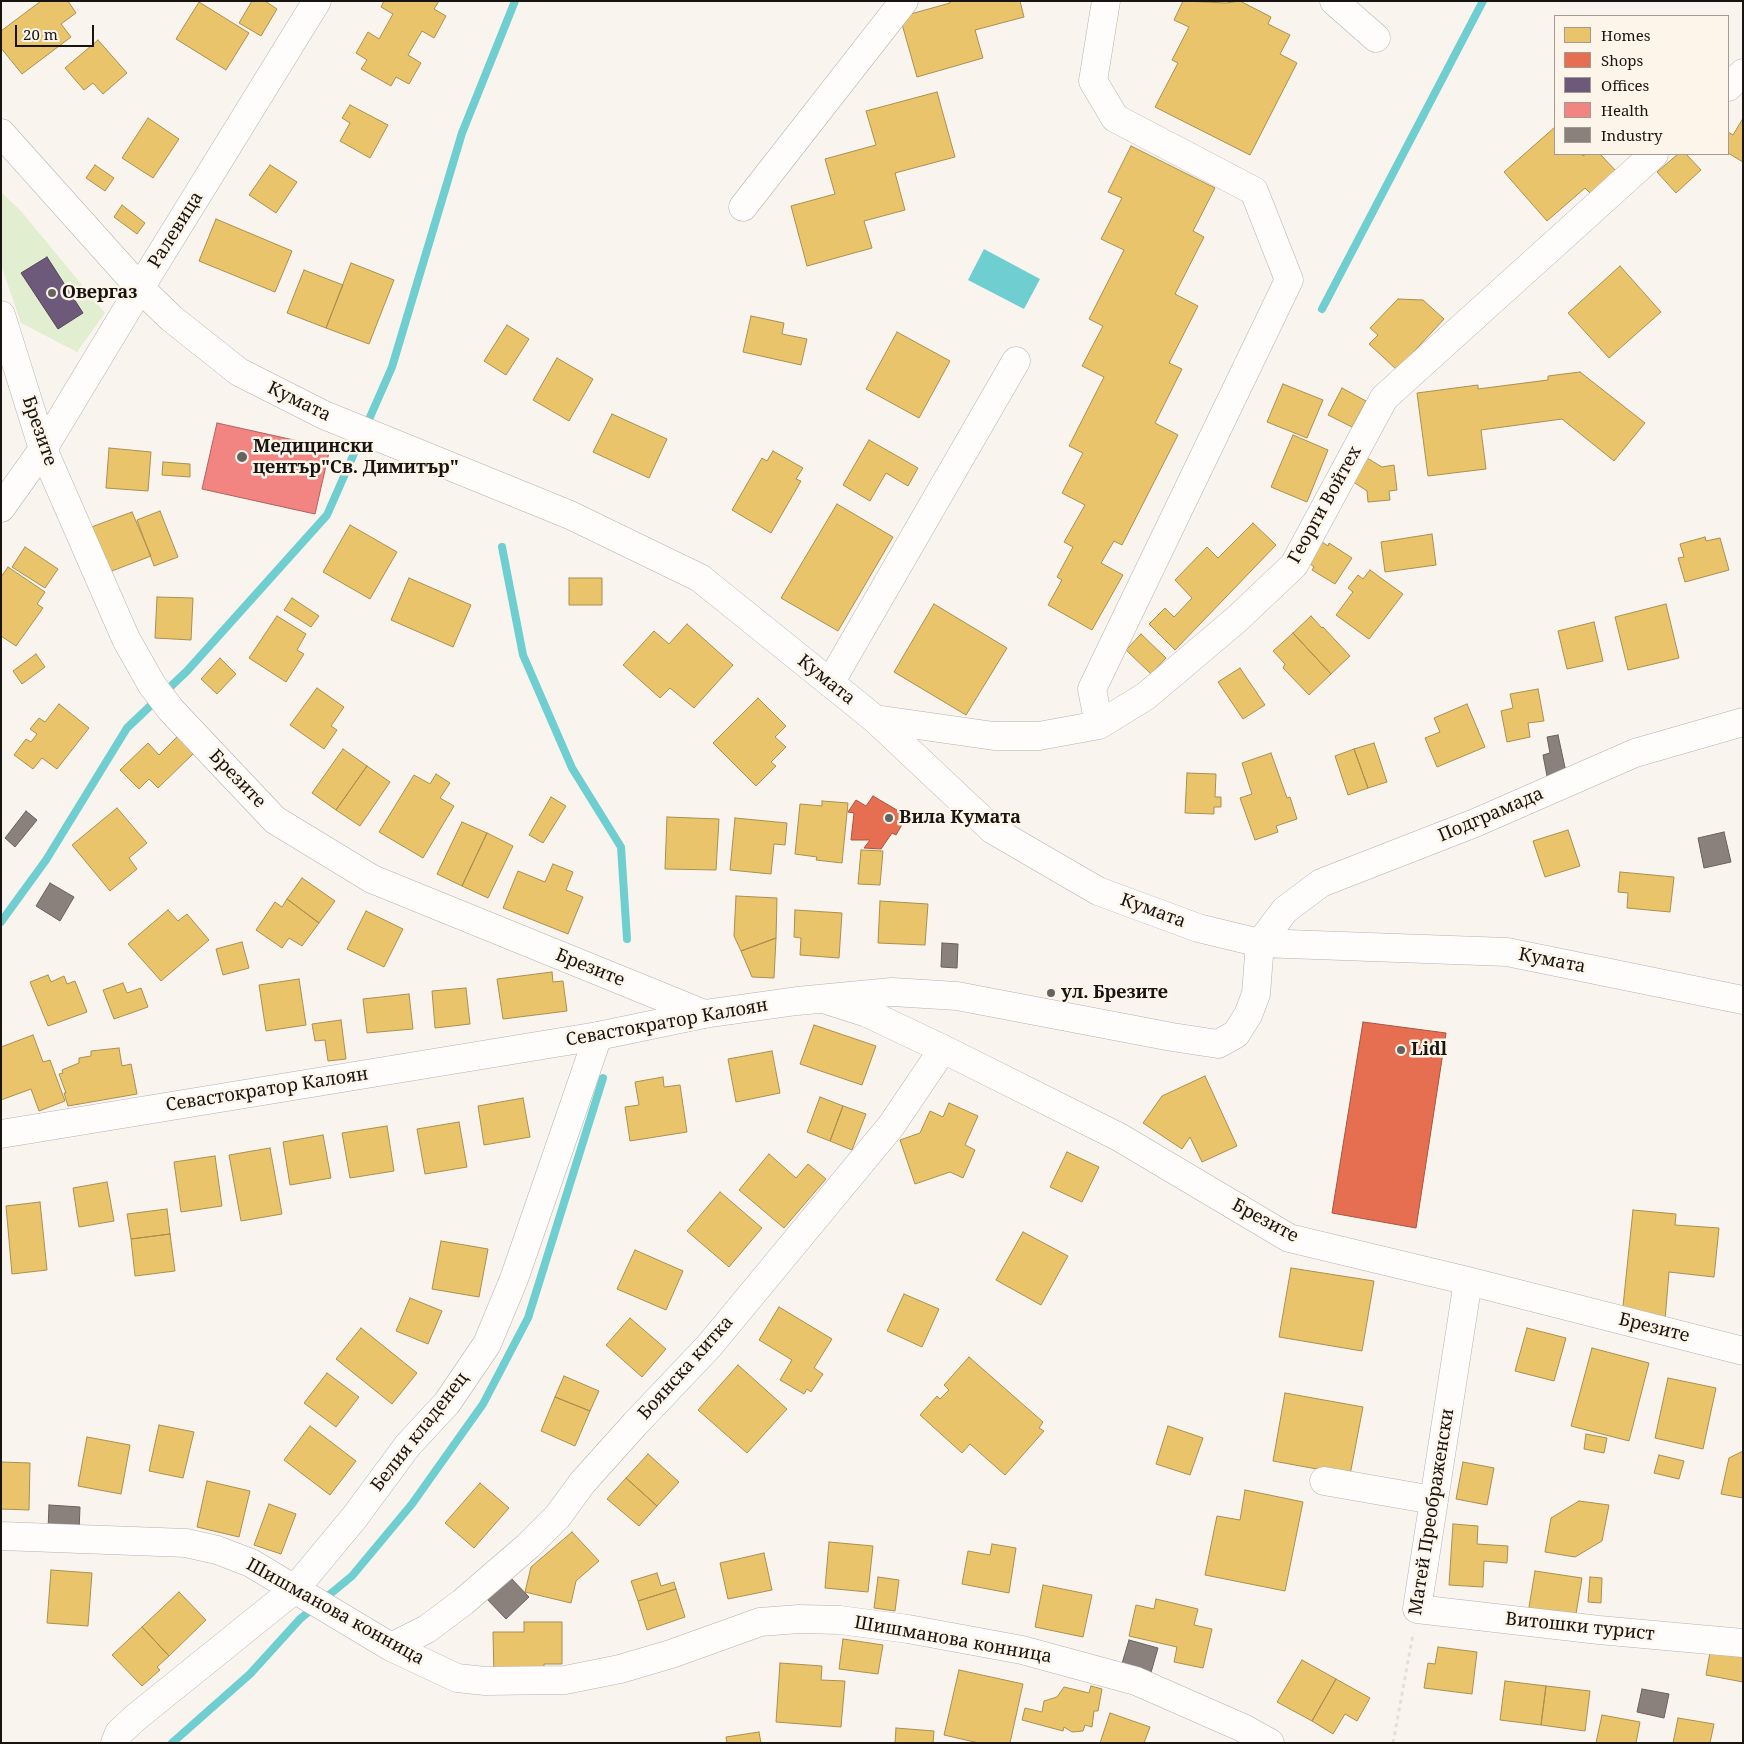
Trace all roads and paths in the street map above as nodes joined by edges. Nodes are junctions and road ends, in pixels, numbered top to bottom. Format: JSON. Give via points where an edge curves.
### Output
{"nodes":[{"id":1,"x":317,"y":1,"type":"edge"},
{"id":2,"x":904,"y":1,"type":"edge"},
{"id":3,"x":1106,"y":1,"type":"edge"},
{"id":4,"x":1334,"y":1,"type":"edge"},
{"id":5,"x":1376,"y":38,"type":"dead end"},
{"id":6,"x":1743,"y":73,"type":"edge"},
{"id":7,"x":1729,"y":85,"type":"edge"},
{"id":8,"x":1,"y":133,"type":"edge"},
{"id":9,"x":1653,"y":155,"type":"edge"},
{"id":10,"x":743,"y":207,"type":"dead end"},
{"id":11,"x":140,"y":288,"type":"junction"},
{"id":12,"x":1,"y":314,"type":"edge"},
{"id":13,"x":1016,"y":360,"type":"dead end"},
{"id":14,"x":43,"y":449,"type":"junction"},
{"id":15,"x":1,"y":508,"type":"edge"},
{"id":16,"x":830,"y":683,"type":"junction"},
{"id":17,"x":875,"y":719,"type":"junction"},
{"id":18,"x":1743,"y":722,"type":"edge"},
{"id":19,"x":1099,"y":725,"type":"junction"},
{"id":20,"x":1260,"y":943,"type":"junction"},
{"id":21,"x":822,"y":998,"type":"junction"},
{"id":22,"x":1743,"y":1000,"type":"edge"},
{"id":23,"x":704,"y":1014,"type":"junction"},
{"id":24,"x":598,"y":1036,"type":"junction"},
{"id":25,"x":943,"y":1049,"type":"junction"},
{"id":26,"x":1,"y":1134,"type":"edge"},
{"id":27,"x":1468,"y":1281,"type":"junction"},
{"id":28,"x":1743,"y":1351,"type":"edge"},
{"id":29,"x":1324,"y":1481,"type":"dead end"},
{"id":30,"x":1433,"y":1500,"type":"junction"},
{"id":31,"x":1,"y":1536,"type":"edge"},
{"id":32,"x":295,"y":1589,"type":"junction"},
{"id":33,"x":1417,"y":1609,"type":"junction"},
{"id":34,"x":1743,"y":1643,"type":"edge"},
{"id":35,"x":391,"y":1648,"type":"junction"},
{"id":36,"x":116,"y":1743,"type":"edge"},
{"id":37,"x":1270,"y":1743,"type":"edge"},
{"id":38,"x":1394,"y":1743,"type":"edge"}],
"edges":[{"from":1,"to":11,"type":"street","name":"Ралевица"},
{"from":2,"to":10,"type":"street"},
{"from":3,"to":19,"type":"street","via":[[1093,81],[1115,118],[1254,191],[1289,280],[1092,689]]},
{"from":4,"to":5,"type":"street"},
{"from":6,"to":7,"type":"street"},
{"from":8,"to":11,"type":"street","name":"Кумата"},
{"from":9,"to":19,"type":"street","name":"Георги Войтех","via":[[1384,398],[1294,565],[1237,619],[1146,696]]},
{"from":11,"to":14,"type":"street","name":"Ралевица"},
{"from":11,"to":16,"type":"street","name":"Кумата","via":[[171,318],[239,372],[386,441],[570,515],[700,578]]},
{"from":12,"to":14,"type":"street","name":"Брезите"},
{"from":13,"to":16,"type":"street"},
{"from":14,"to":15,"type":"street","name":"Ралевица"},
{"from":14,"to":23,"type":"street","name":"Брезите","via":[[126,639],[152,684],[171,710],[275,820],[372,879]]},
{"from":16,"to":17,"type":"street","name":"Кумата"},
{"from":17,"to":19,"type":"street","name":"Георги Войтех","via":[[994,736],[1039,736]]},
{"from":17,"to":20,"type":"street","name":"Кумата","via":[[993,830],[1098,891],[1198,928]]},
{"from":18,"to":20,"type":"street","name":"Подграмада","via":[[1635,753],[1474,823],[1322,883],[1284,910]]},
{"from":20,"to":21,"type":"street","name":"Севастократор Калоян","via":[[1256,994],[1248,1015],[1236,1034],[1218,1044],[957,996],[892,992]]},
{"from":20,"to":22,"type":"street","name":"Кумата","via":[[1507,952]]},
{"from":21,"to":23,"type":"street","name":"Севастократор Калоян"},
{"from":21,"to":25,"type":"street","name":"Брезите","via":[[867,1013]]},
{"from":23,"to":24,"type":"street","name":"Севастократор Калоян"},
{"from":24,"to":26,"type":"street","name":"Севастократор Калоян"},
{"from":24,"to":32,"type":"street","name":"Белия кладенец","via":[[514,1280],[487,1344],[447,1403],[408,1444],[354,1518]]},
{"from":25,"to":27,"type":"street","name":"Брезите","via":[[1119,1137],[1289,1238]]},
{"from":25,"to":35,"type":"street","name":"Боянска китка","via":[[891,1126],[709,1346],[582,1483],[558,1516],[463,1602],[427,1629]]},
{"from":27,"to":28,"type":"street","name":"Брезите"},
{"from":27,"to":30,"type":"street","name":"Матей Преображенски"},
{"from":29,"to":30,"type":"street"},
{"from":30,"to":33,"type":"street","name":"Матей Преображенски"},
{"from":31,"to":32,"type":"street","name":"Шишманова конница","via":[[186,1543],[217,1550],[250,1563]]},
{"from":32,"to":35,"type":"street","name":"Шишманова конница"},
{"from":32,"to":36,"type":"street","name":"Белия кладенец","via":[[135,1718],[119,1733]]},
{"from":33,"to":34,"type":"street","name":"Витошки турист"},
{"from":33,"to":38,"type":"path","name":"Матей Преображенски"},
{"from":35,"to":37,"type":"street","name":"Шишманова конница","via":[[457,1678],[565,1680],[671,1654],[760,1622],[840,1620],[1022,1650],[1136,1681]]}]}
